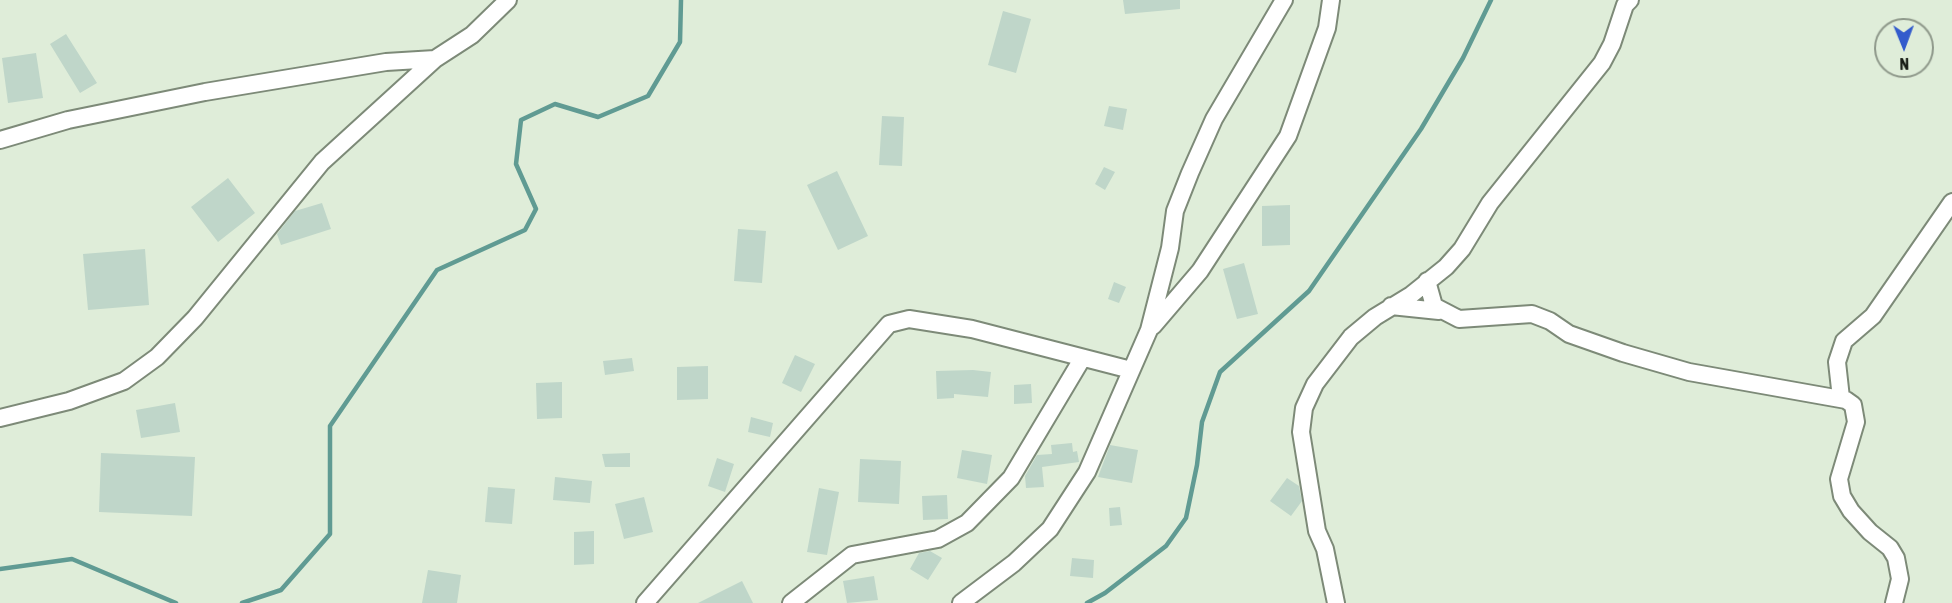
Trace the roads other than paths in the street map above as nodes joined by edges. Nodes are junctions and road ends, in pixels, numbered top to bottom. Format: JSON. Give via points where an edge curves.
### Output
{"nodes":[{"id":1,"x":508,"y":0,"type":"edge"},
{"id":2,"x":1284,"y":0,"type":"edge"},
{"id":3,"x":1331,"y":0,"type":"edge"},
{"id":4,"x":1630,"y":0,"type":"edge"},
{"id":5,"x":435,"y":59,"type":"junction"},
{"id":6,"x":0,"y":140,"type":"edge"},
{"id":7,"x":1952,"y":202,"type":"edge"},
{"id":8,"x":1427,"y":281,"type":"junction"},
{"id":9,"x":1391,"y":306,"type":"junction"},
{"id":10,"x":1439,"y":311,"type":"junction"},
{"id":11,"x":1149,"y":330,"type":"junction"},
{"id":12,"x":1083,"y":359,"type":"junction"},
{"id":13,"x":1131,"y":370,"type":"junction"},
{"id":14,"x":1841,"y":398,"type":"junction"},
{"id":15,"x":0,"y":418,"type":"edge"},
{"id":16,"x":645,"y":603,"type":"edge"},
{"id":17,"x":791,"y":603,"type":"edge"},
{"id":18,"x":961,"y":603,"type":"edge"},
{"id":19,"x":1336,"y":603,"type":"edge"},
{"id":20,"x":1894,"y":603,"type":"edge"}],
"edges":[{"from":1,"to":5,"type":"street","via":[[472,35]]},
{"from":2,"to":11,"type":"street","via":[[1214,119],[1190,173],[1175,211],[1170,248]]},
{"from":3,"to":11,"type":"street","via":[[1327,28],[1288,136],[1200,272]]},
{"from":4,"to":8,"type":"street","via":[[1602,63],[1490,203],[1462,249]]},
{"from":5,"to":6,"type":"street","via":[[386,62],[205,92],[68,120]]},
{"from":5,"to":15,"type":"street","via":[[322,162],[195,318],[157,357],[124,381],[69,402]]},
{"from":7,"to":14,"type":"street","via":[[1873,316],[1844,341],[1837,362]]},
{"from":8,"to":9,"type":"street"},
{"from":8,"to":10,"type":"street"},
{"from":9,"to":10,"type":"street"},
{"from":9,"to":19,"type":"street","via":[[1351,337],[1330,360],[1304,408],[1301,432],[1309,489]]},
{"from":10,"to":14,"type":"street","via":[[1460,319],[1532,314],[1569,334],[1689,372]]},
{"from":11,"to":13,"type":"street"},
{"from":12,"to":13,"type":"street"},
{"from":12,"to":16,"type":"street","via":[[951,325],[909,319],[889,324]]},
{"from":12,"to":17,"type":"street","via":[[1011,478],[967,523],[938,539],[852,555]]},
{"from":13,"to":18,"type":"street","via":[[1087,472],[1050,529],[1014,564]]},
{"from":14,"to":20,"type":"street","via":[[1853,405],[1856,422],[1841,472],[1842,496],[1851,512],[1896,558],[1900,579]]}]}
